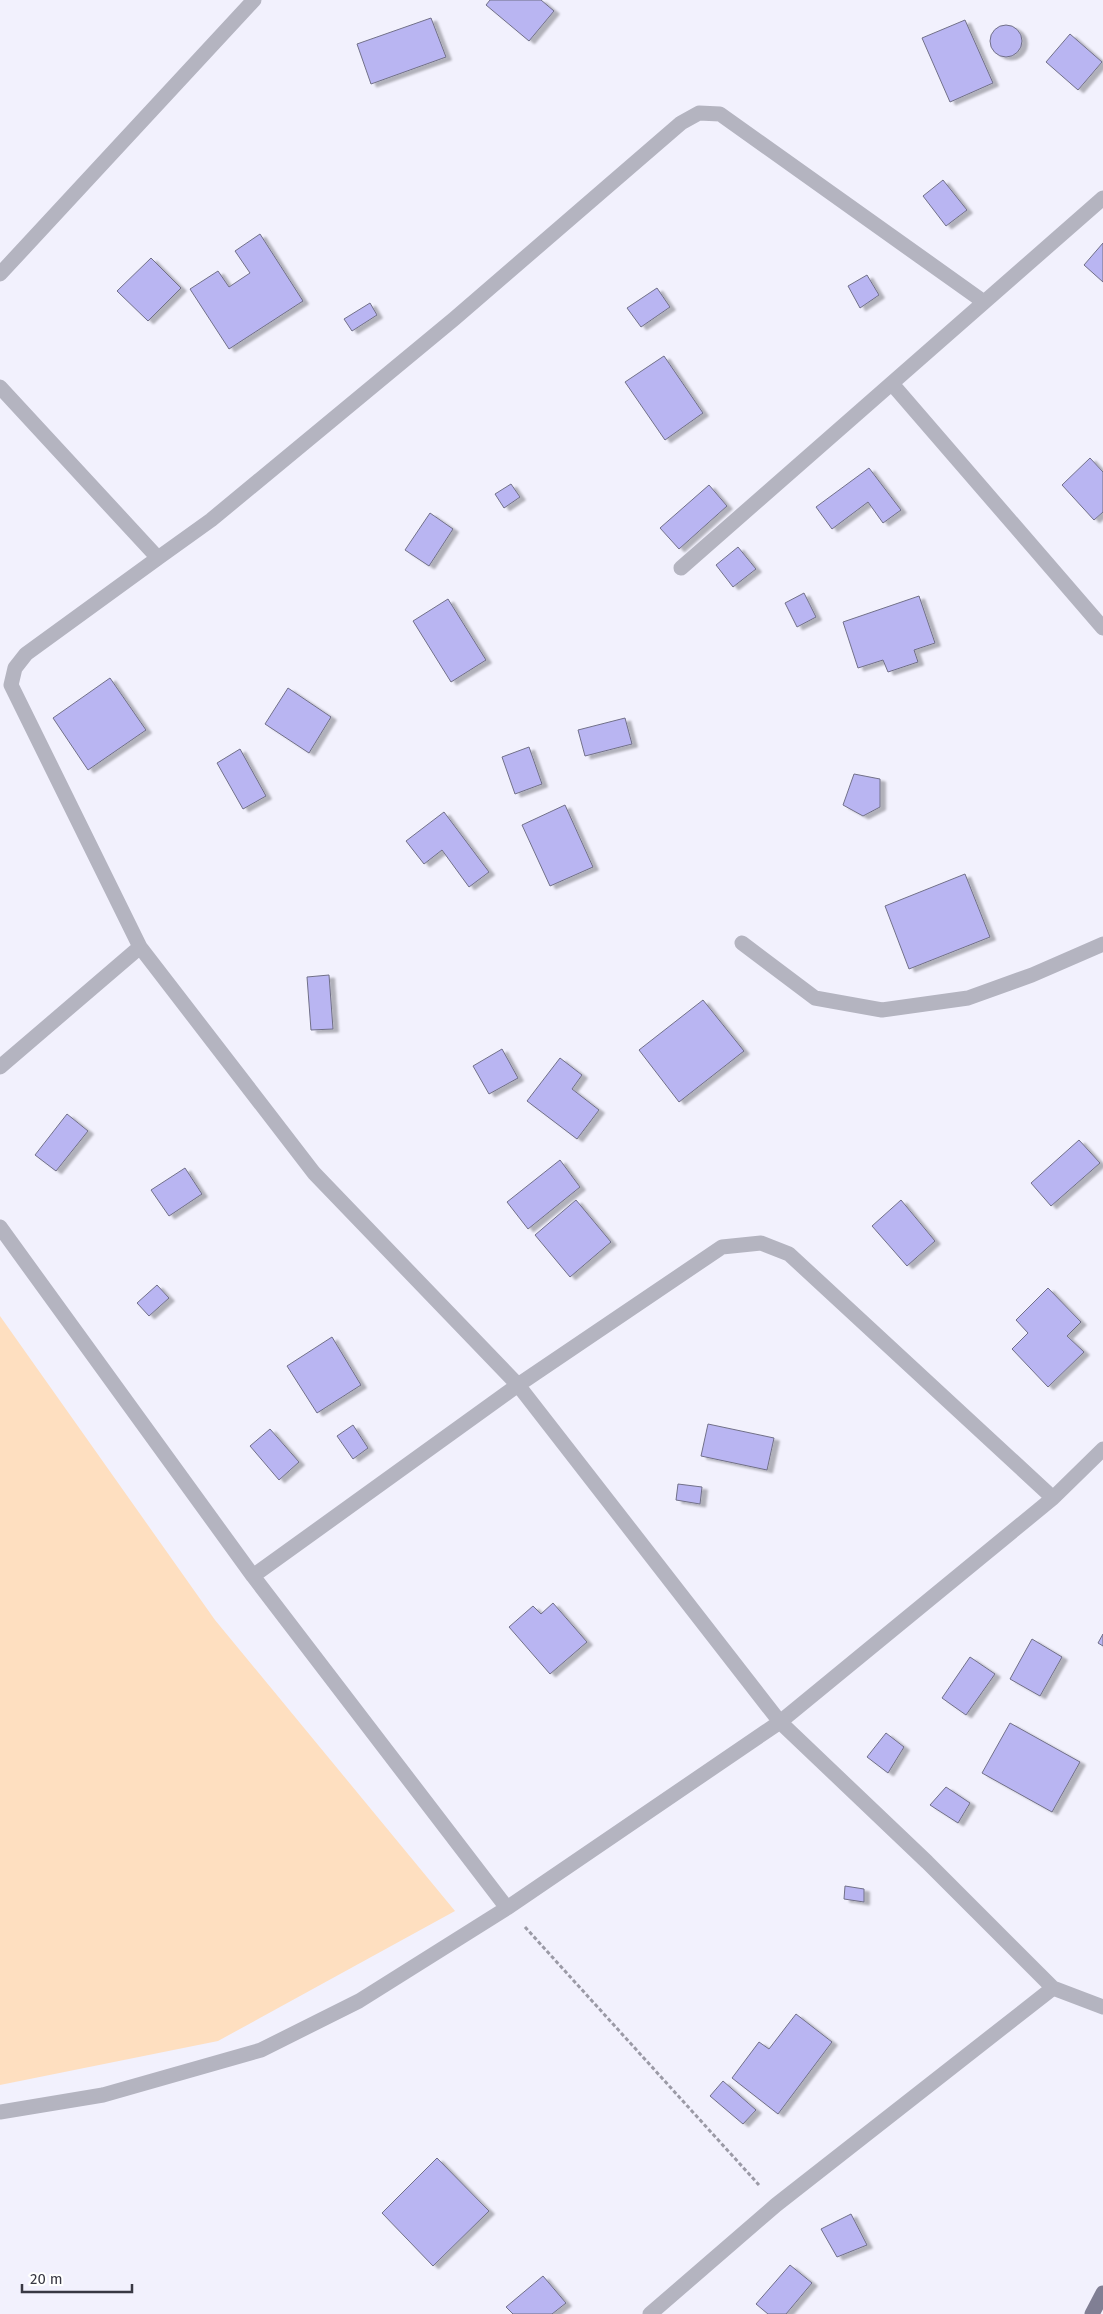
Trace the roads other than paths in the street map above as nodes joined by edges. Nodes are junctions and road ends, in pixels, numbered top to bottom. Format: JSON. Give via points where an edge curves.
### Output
{"nodes":[{"id":1,"x":254,"y":0,"type":"edge"},
{"id":2,"x":1103,"y":198,"type":"edge"},
{"id":3,"x":0,"y":274,"type":"edge"},
{"id":4,"x":984,"y":302,"type":"junction"},
{"id":5,"x":892,"y":384,"type":"junction"},
{"id":6,"x":0,"y":387,"type":"edge"},
{"id":7,"x":158,"y":558,"type":"junction"},
{"id":8,"x":681,"y":568,"type":"dead end"},
{"id":9,"x":1103,"y":628,"type":"edge"},
{"id":10,"x":742,"y":943,"type":"dead end"},
{"id":11,"x":1103,"y":944,"type":"edge"},
{"id":12,"x":140,"y":947,"type":"junction"},
{"id":13,"x":0,"y":1067,"type":"edge"},
{"id":14,"x":0,"y":1227,"type":"edge"},
{"id":15,"x":518,"y":1385,"type":"junction"},
{"id":16,"x":1103,"y":1449,"type":"edge"},
{"id":17,"x":1053,"y":1498,"type":"junction"},
{"id":18,"x":253,"y":1576,"type":"junction"},
{"id":19,"x":780,"y":1722,"type":"junction"},
{"id":20,"x":507,"y":1908,"type":"junction"},
{"id":21,"x":1054,"y":1988,"type":"junction"},
{"id":22,"x":1103,"y":2007,"type":"edge"},
{"id":23,"x":0,"y":2112,"type":"edge"},
{"id":24,"x":1103,"y":2293,"type":"edge"},
{"id":25,"x":650,"y":2314,"type":"edge"},
{"id":26,"x":1092,"y":2314,"type":"edge"}],
"edges":[{"from":1,"to":3,"type":"street"},
{"from":2,"to":4,"type":"street"},
{"from":4,"to":5,"type":"street"},
{"from":4,"to":7,"type":"street","via":[[720,114],[699,113],[681,123],[454,319],[226,508]]},
{"from":5,"to":8,"type":"street"},
{"from":5,"to":9,"type":"street"},
{"from":6,"to":7,"type":"street"},
{"from":7,"to":12,"type":"street","via":[[26,654],[15,668],[12,685]]},
{"from":10,"to":11,"type":"street","via":[[815,998],[882,1010],[968,998]]},
{"from":12,"to":13,"type":"street"},
{"from":12,"to":15,"type":"street","via":[[314,1173]]},
{"from":14,"to":18,"type":"street"},
{"from":15,"to":17,"type":"street","via":[[722,1246],[761,1243],[789,1254]]},
{"from":15,"to":18,"type":"street"},
{"from":15,"to":19,"type":"street"},
{"from":16,"to":17,"type":"street"},
{"from":17,"to":19,"type":"street"},
{"from":18,"to":20,"type":"street"},
{"from":19,"to":20,"type":"street"},
{"from":19,"to":21,"type":"street"},
{"from":20,"to":23,"type":"street","via":[[359,2001],[261,2050],[103,2095]]},
{"from":21,"to":22,"type":"street"},
{"from":21,"to":25,"type":"street","via":[[776,2205]]},
{"from":24,"to":26,"type":"main road"}]}
